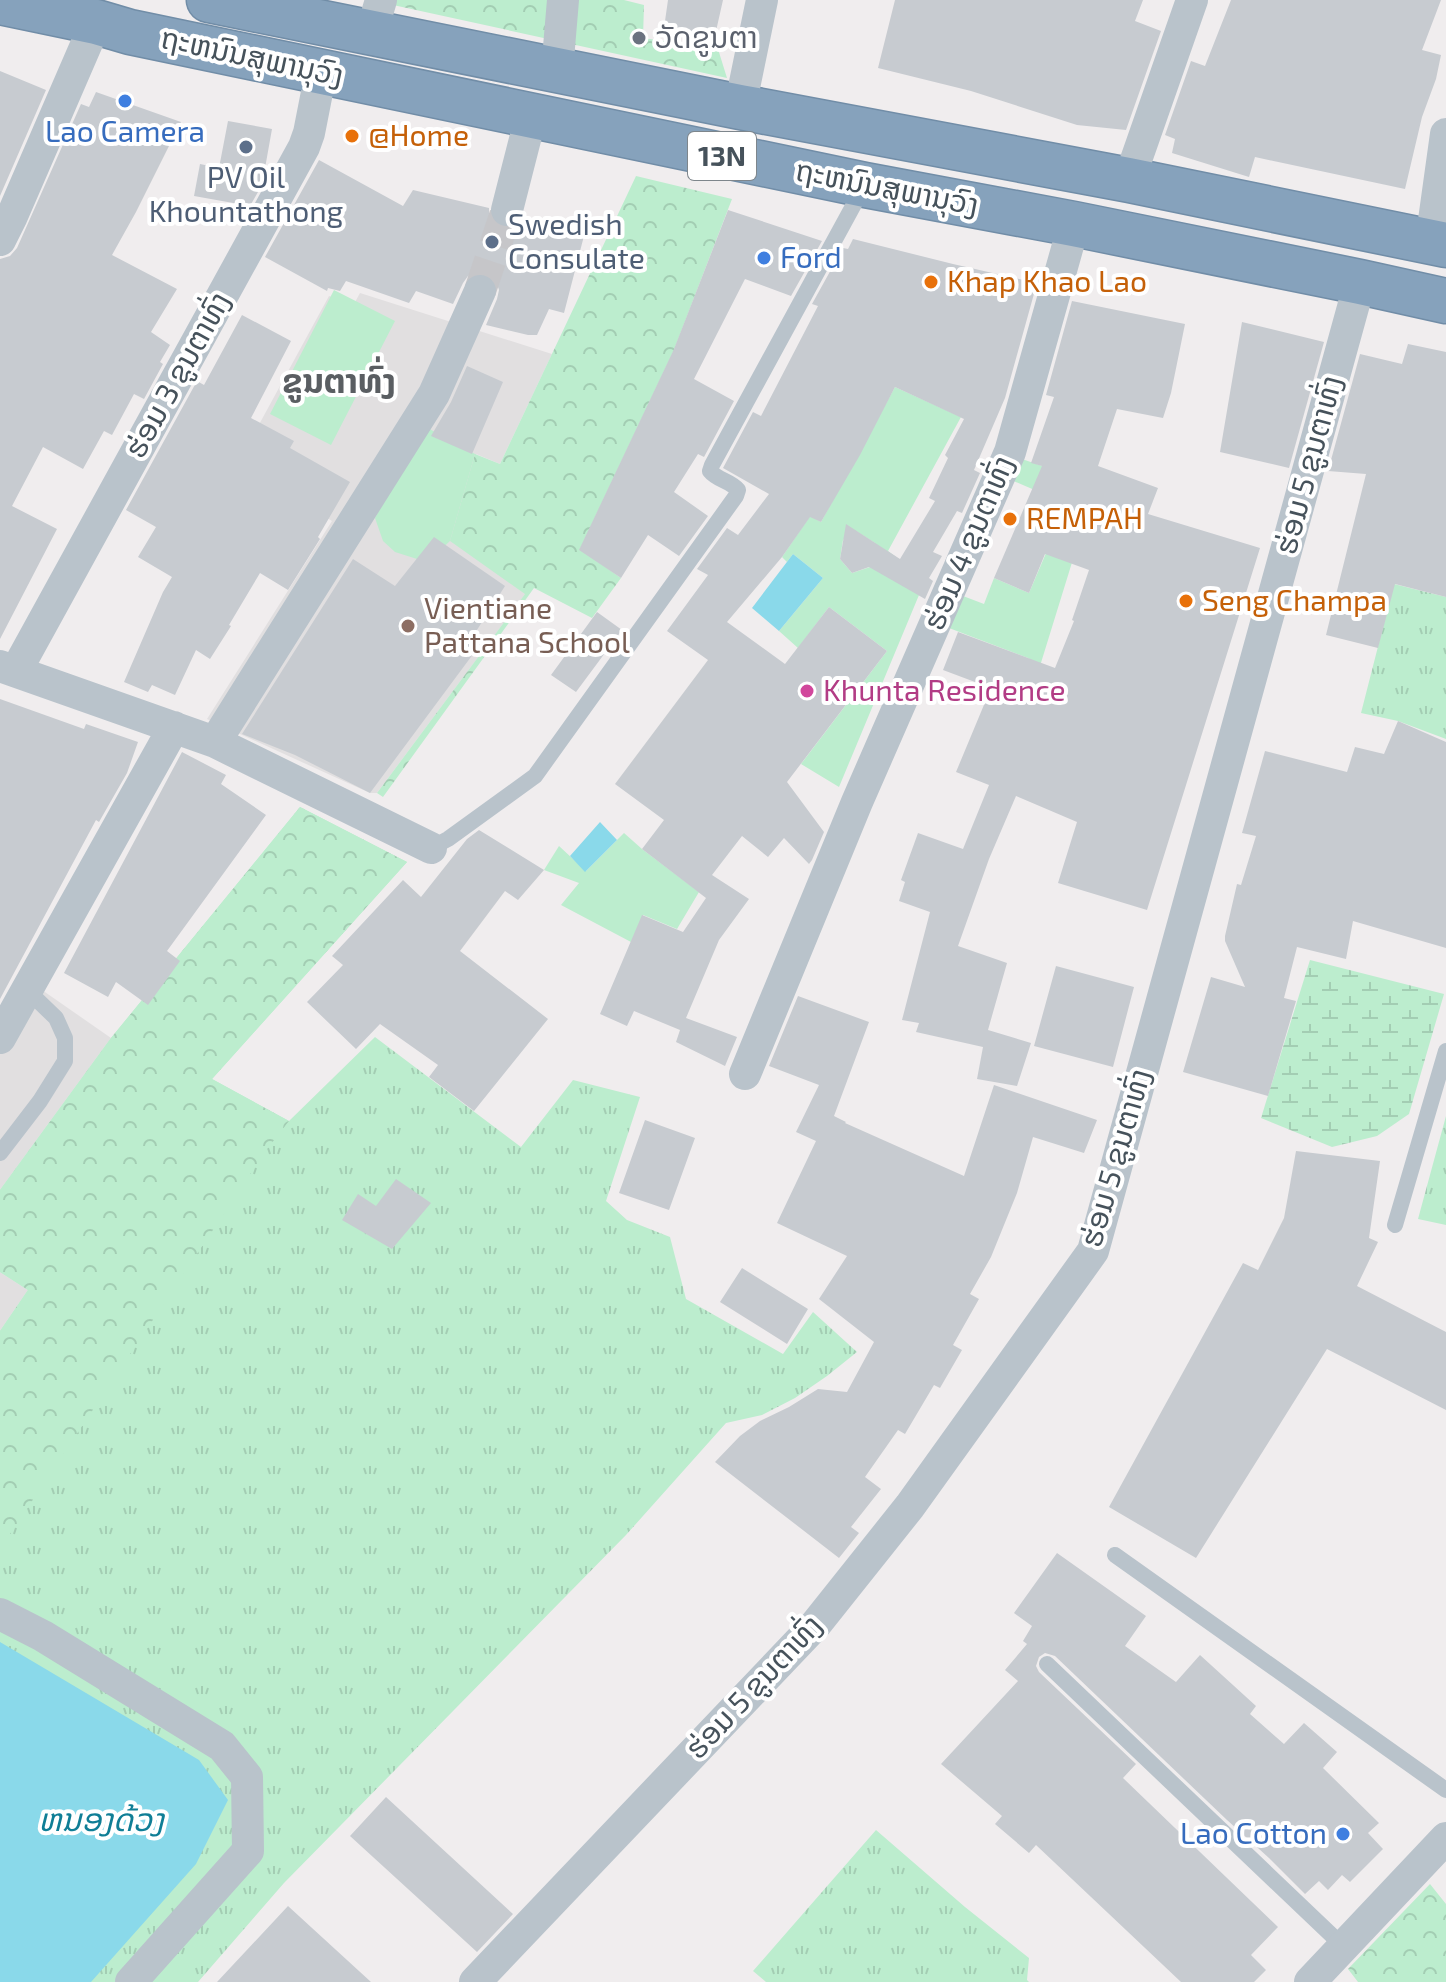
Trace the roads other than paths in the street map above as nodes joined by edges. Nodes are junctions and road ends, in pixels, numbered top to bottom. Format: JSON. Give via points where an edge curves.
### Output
{"nodes":[{"id":1,"x":209,"y":0,"type":"edge"},
{"id":2,"x":563,"y":0,"type":"edge"},
{"id":3,"x":762,"y":0,"type":"edge"},
{"id":4,"x":1192,"y":0,"type":"edge"},
{"id":5,"x":0,"y":2,"type":"edge"},
{"id":6,"x":376,"y":17,"type":"edge"},
{"id":7,"x":96,"y":22,"type":"junction"},
{"id":8,"x":557,"y":71,"type":"junction"},
{"id":9,"x":321,"y":72,"type":"junction"},
{"id":10,"x":740,"y":107,"type":"junction"},
{"id":11,"x":531,"y":116,"type":"junction"},
{"id":12,"x":1446,"y":134,"type":"edge"},
{"id":13,"x":1129,"y":180,"type":"junction"},
{"id":14,"x":865,"y":185,"type":"junction"},
{"id":15,"x":507,"y":210,"type":"tunnel mouth"},
{"id":16,"x":1074,"y":224,"type":"junction"},
{"id":17,"x":0,"y":240,"type":"edge"},
{"id":18,"x":1439,"y":244,"type":"edge"},
{"id":19,"x":1360,"y":282,"type":"junction"},
{"id":20,"x":480,"y":291,"type":"tunnel mouth"},
{"id":21,"x":1446,"y":301,"type":"edge"},
{"id":22,"x":8,"y":668,"type":"edge"},
{"id":23,"x":174,"y":727,"type":"junction"},
{"id":24,"x":215,"y":742,"type":"junction"},
{"id":25,"x":431,"y":848,"type":"joint"},
{"id":26,"x":27,"y":990,"type":"junction"},
{"id":27,"x":0,"y":1038,"type":"edge"},
{"id":28,"x":1446,"y":1051,"type":"edge"},
{"id":29,"x":745,"y":1074,"type":"dead end"},
{"id":30,"x":0,"y":1153,"type":"edge"},
{"id":31,"x":1395,"y":1225,"type":"dead end"},
{"id":32,"x":1115,"y":1555,"type":"dead end"},
{"id":33,"x":0,"y":1614,"type":"edge"},
{"id":34,"x":1047,"y":1664,"type":"dead end"},
{"id":35,"x":1446,"y":1790,"type":"edge"},
{"id":36,"x":1446,"y":1838,"type":"edge"},
{"id":37,"x":1343,"y":1946,"type":"junction"},
{"id":38,"x":131,"y":1982,"type":"edge"},
{"id":39,"x":475,"y":1982,"type":"edge"},
{"id":40,"x":1310,"y":1982,"type":"edge"}],
"edges":[{"from":1,"to":6,"type":"highway","name":"ຖະຫນົນສຸພານຸວົງ","number":"13N"},
{"from":2,"to":8,"type":"street"},
{"from":3,"to":10,"type":"street"},
{"from":4,"to":13,"type":"street"},
{"from":5,"to":7,"type":"highway","name":"ຖະຫນົນສຸພານຸວົງ","number":"13N"},
{"from":6,"to":8,"type":"highway","name":"ຖະຫນົນສຸພານຸວົງ","number":"13N"},
{"from":7,"to":9,"type":"highway","name":"ຖະຫນົນສຸພານຸວົງ","number":"13N"},
{"from":7,"to":17,"type":"street"},
{"from":8,"to":10,"type":"highway","name":"ຖະຫນົນສຸພານຸວົງ","number":"13N"},
{"from":9,"to":11,"type":"highway","name":"ຖະຫນົນສຸພານຸວົງ","number":"13N"},
{"from":9,"to":22,"type":"street","name":"ຮ່ອມ 3 ຂູນຕາທົ່ງ","via":[[304,147]]},
{"from":10,"to":13,"type":"highway","name":"ຖະຫນົນສຸພານຸວົງ","number":"13N"},
{"from":11,"to":14,"type":"highway","name":"ຖະຫນົນສຸພານຸວົງ","number":"13N"},
{"from":11,"to":15,"type":"street"},
{"from":12,"to":18,"type":"street"},
{"from":13,"to":18,"type":"highway","name":"ຖະຫນົນສຸພານຸວົງ","number":"13N"},
{"from":14,"to":16,"type":"highway","name":"ຖະຫນົນສຸພານຸວົງ","number":"13N"},
{"from":14,"to":25,"type":"lane","via":[[712,465],[714,475],[735,486],[736,496],[535,776]]},
{"from":16,"to":19,"type":"highway","name":"ຖະຫນົນສຸພານຸວົງ","number":"13N"},
{"from":16,"to":29,"type":"street","name":"ຮ່ອມ 4 ຂູນຕາທົ່ງ","via":[[1010,452]]},
{"from":19,"to":21,"type":"highway","name":"ຖະຫນົນສຸພານຸວົງ","number":"13N"},
{"from":19,"to":39,"type":"street","name":"ຮ່ອມ 5 ຂູນຕາທົ່ງ","via":[[1093,1251],[910,1506],[816,1624]]},
{"from":20,"to":24,"type":"street","via":[[434,394]]},
{"from":22,"to":23,"type":"street"},
{"from":23,"to":24,"type":"street"},
{"from":23,"to":26,"type":"street"},
{"from":24,"to":25,"type":"street"},
{"from":26,"to":27,"type":"street"},
{"from":26,"to":30,"type":"lane","via":[[56,1018],[65,1038],[65,1061]]},
{"from":28,"to":31,"type":"lane"},
{"from":32,"to":35,"type":"lane"},
{"from":33,"to":38,"type":"street","via":[[222,1746],[247,1777],[248,1851]]},
{"from":34,"to":37,"type":"lane"},
{"from":36,"to":37,"type":"street"},
{"from":37,"to":40,"type":"street"}]}
